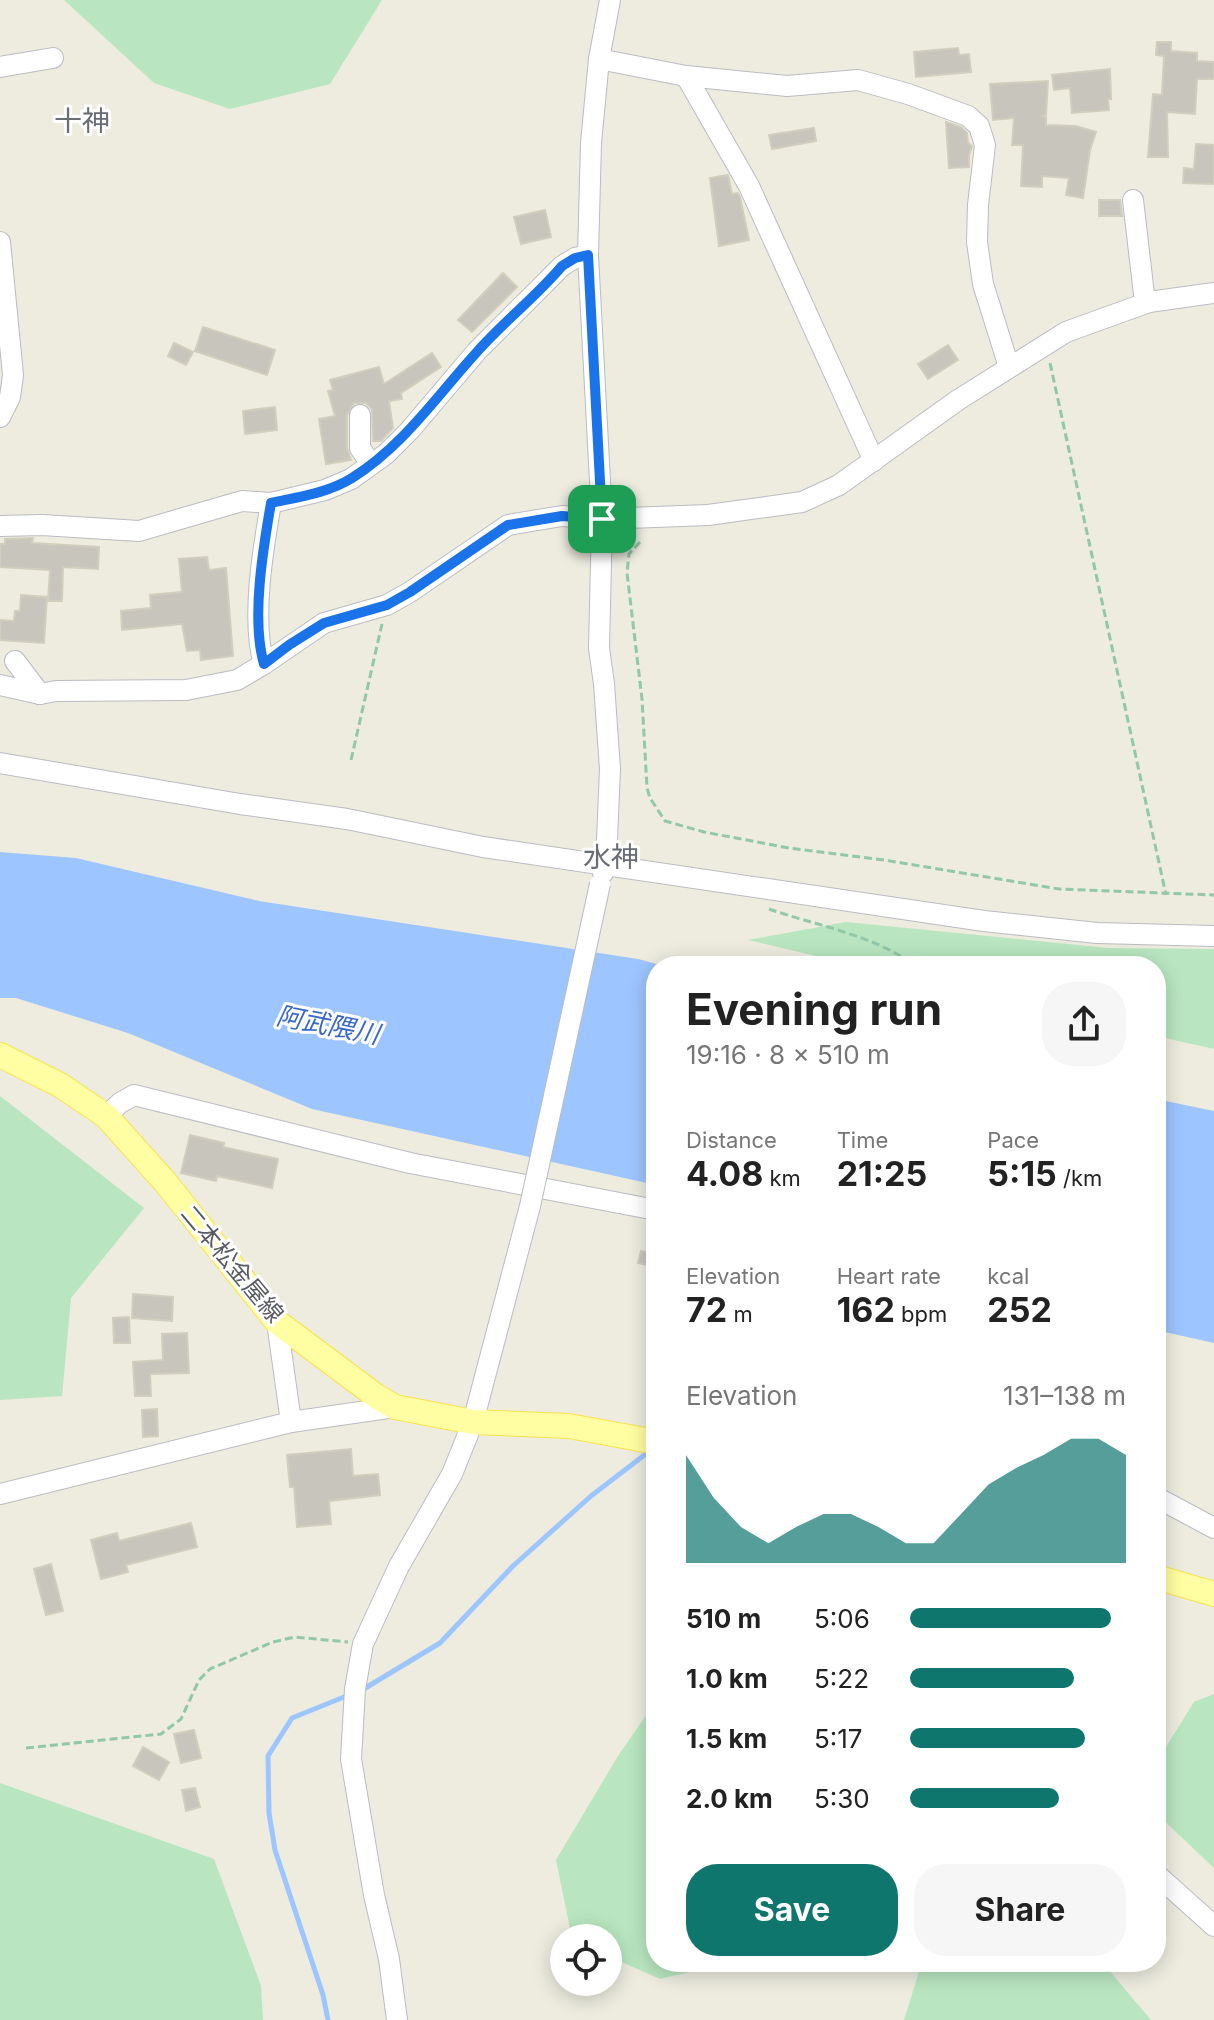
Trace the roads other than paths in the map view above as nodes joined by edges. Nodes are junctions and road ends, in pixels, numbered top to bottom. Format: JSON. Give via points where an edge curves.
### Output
{"nodes":[{"id":1,"x":610,"y":0,"type":"edge"},
{"id":2,"x":53,"y":58,"type":"dead end"},
{"id":3,"x":599,"y":59,"type":"junction"},
{"id":4,"x":0,"y":67,"type":"edge"},
{"id":5,"x":686,"y":76,"type":"junction"},
{"id":6,"x":1133,"y":200,"type":"dead end"},
{"id":7,"x":0,"y":242,"type":"edge"},
{"id":8,"x":588,"y":255,"type":"junction"},
{"id":9,"x":1214,"y":293,"type":"edge"},
{"id":10,"x":1145,"y":303,"type":"junction"},
{"id":11,"x":1009,"y":367,"type":"junction"},
{"id":12,"x":360,"y":415,"type":"dead end"},
{"id":13,"x":0,"y":417,"type":"edge"},
{"id":14,"x":874,"y":461,"type":"junction"},
{"id":15,"x":371,"y":464,"type":"junction"},
{"id":16,"x":271,"y":503,"type":"junction"},
{"id":17,"x":602,"y":519,"type":"junction"},
{"id":18,"x":0,"y":526,"type":"edge"},
{"id":19,"x":15,"y":661,"type":"dead end"},
{"id":20,"x":264,"y":664,"type":"junction"},
{"id":21,"x":0,"y":685,"type":"edge"},
{"id":22,"x":40,"y":694,"type":"junction"},
{"id":23,"x":0,"y":763,"type":"edge"},
{"id":24,"x":606,"y":863,"type":"junction"},
{"id":25,"x":1214,"y":936,"type":"edge"},
{"id":26,"x":0,"y":1055,"type":"edge"},
{"id":27,"x":106,"y":1116,"type":"junction"},
{"id":28,"x":646,"y":1208,"type":"edge"},
{"id":29,"x":277,"y":1322,"type":"junction"},
{"id":30,"x":395,"y":1407,"type":"junction"},
{"id":31,"x":291,"y":1422,"type":"junction"},
{"id":32,"x":473,"y":1422,"type":"junction"},
{"id":33,"x":646,"y":1440,"type":"edge"},
{"id":34,"x":0,"y":1494,"type":"edge"},
{"id":35,"x":1166,"y":1502,"type":"edge"},
{"id":36,"x":1214,"y":1528,"type":"edge"},
{"id":37,"x":1166,"y":1580,"type":"edge"},
{"id":38,"x":1214,"y":1594,"type":"edge"},
{"id":39,"x":1166,"y":1883,"type":"edge"},
{"id":40,"x":1214,"y":1926,"type":"edge"},
{"id":41,"x":397,"y":2020,"type":"edge"}],
"edges":[{"from":1,"to":3,"type":"street"},
{"from":2,"to":4,"type":"street"},
{"from":3,"to":5,"type":"street"},
{"from":3,"to":8,"type":"street"},
{"from":5,"to":11,"type":"street","via":[[787,86],[858,80],[968,116],[979,126],[985,145],[977,242],[983,284]]},
{"from":5,"to":14,"type":"street","via":[[749,186]]},
{"from":6,"to":10,"type":"street"},
{"from":7,"to":13,"type":"street","via":[[13,375]]},
{"from":8,"to":15,"type":"street","via":[[562,266],[477,351],[410,430]]},
{"from":8,"to":17,"type":"street"},
{"from":9,"to":10,"type":"street"},
{"from":10,"to":11,"type":"street","via":[[1066,332]]},
{"from":11,"to":14,"type":"street"},
{"from":12,"to":15,"type":"street","via":[[360,448]]},
{"from":14,"to":17,"type":"street","via":[[802,502],[708,515]]},
{"from":15,"to":16,"type":"street","via":[[325,490]]},
{"from":16,"to":18,"type":"street","via":[[242,501],[139,531]]},
{"from":16,"to":20,"type":"street","via":[[258,645]]},
{"from":17,"to":20,"type":"street","via":[[562,516],[508,525],[387,605],[324,623]]},
{"from":17,"to":24,"type":"street","via":[[599,648],[610,769]]},
{"from":19,"to":22,"type":"street"},
{"from":20,"to":22,"type":"street","via":[[237,680],[186,690]]},
{"from":21,"to":22,"type":"street"},
{"from":23,"to":24,"type":"street","via":[[347,819],[483,847]]},
{"from":24,"to":25,"type":"street","via":[[984,921],[1097,933]]},
{"from":24,"to":32,"type":"street","bridge":true,"via":[[530,1206]]},
{"from":26,"to":27,"type":"main road","name":"二本松金屋線"},
{"from":27,"to":28,"type":"street","via":[[134,1095],[410,1163]]},
{"from":27,"to":29,"type":"main road","name":"二本松金屋線"},
{"from":29,"to":30,"type":"main road","name":"二本松金屋線"},
{"from":29,"to":31,"type":"street"},
{"from":30,"to":31,"type":"street"},
{"from":30,"to":32,"type":"main road","name":"二本松金屋線"},
{"from":31,"to":34,"type":"street"},
{"from":32,"to":33,"type":"main road","name":"二本松金屋線","via":[[569,1426]]},
{"from":32,"to":41,"type":"street","via":[[452,1474],[399,1566],[363,1644],[355,1689],[351,1759]]},
{"from":35,"to":36,"type":"street"},
{"from":37,"to":38,"type":"main road"},
{"from":39,"to":40,"type":"street"}]}
